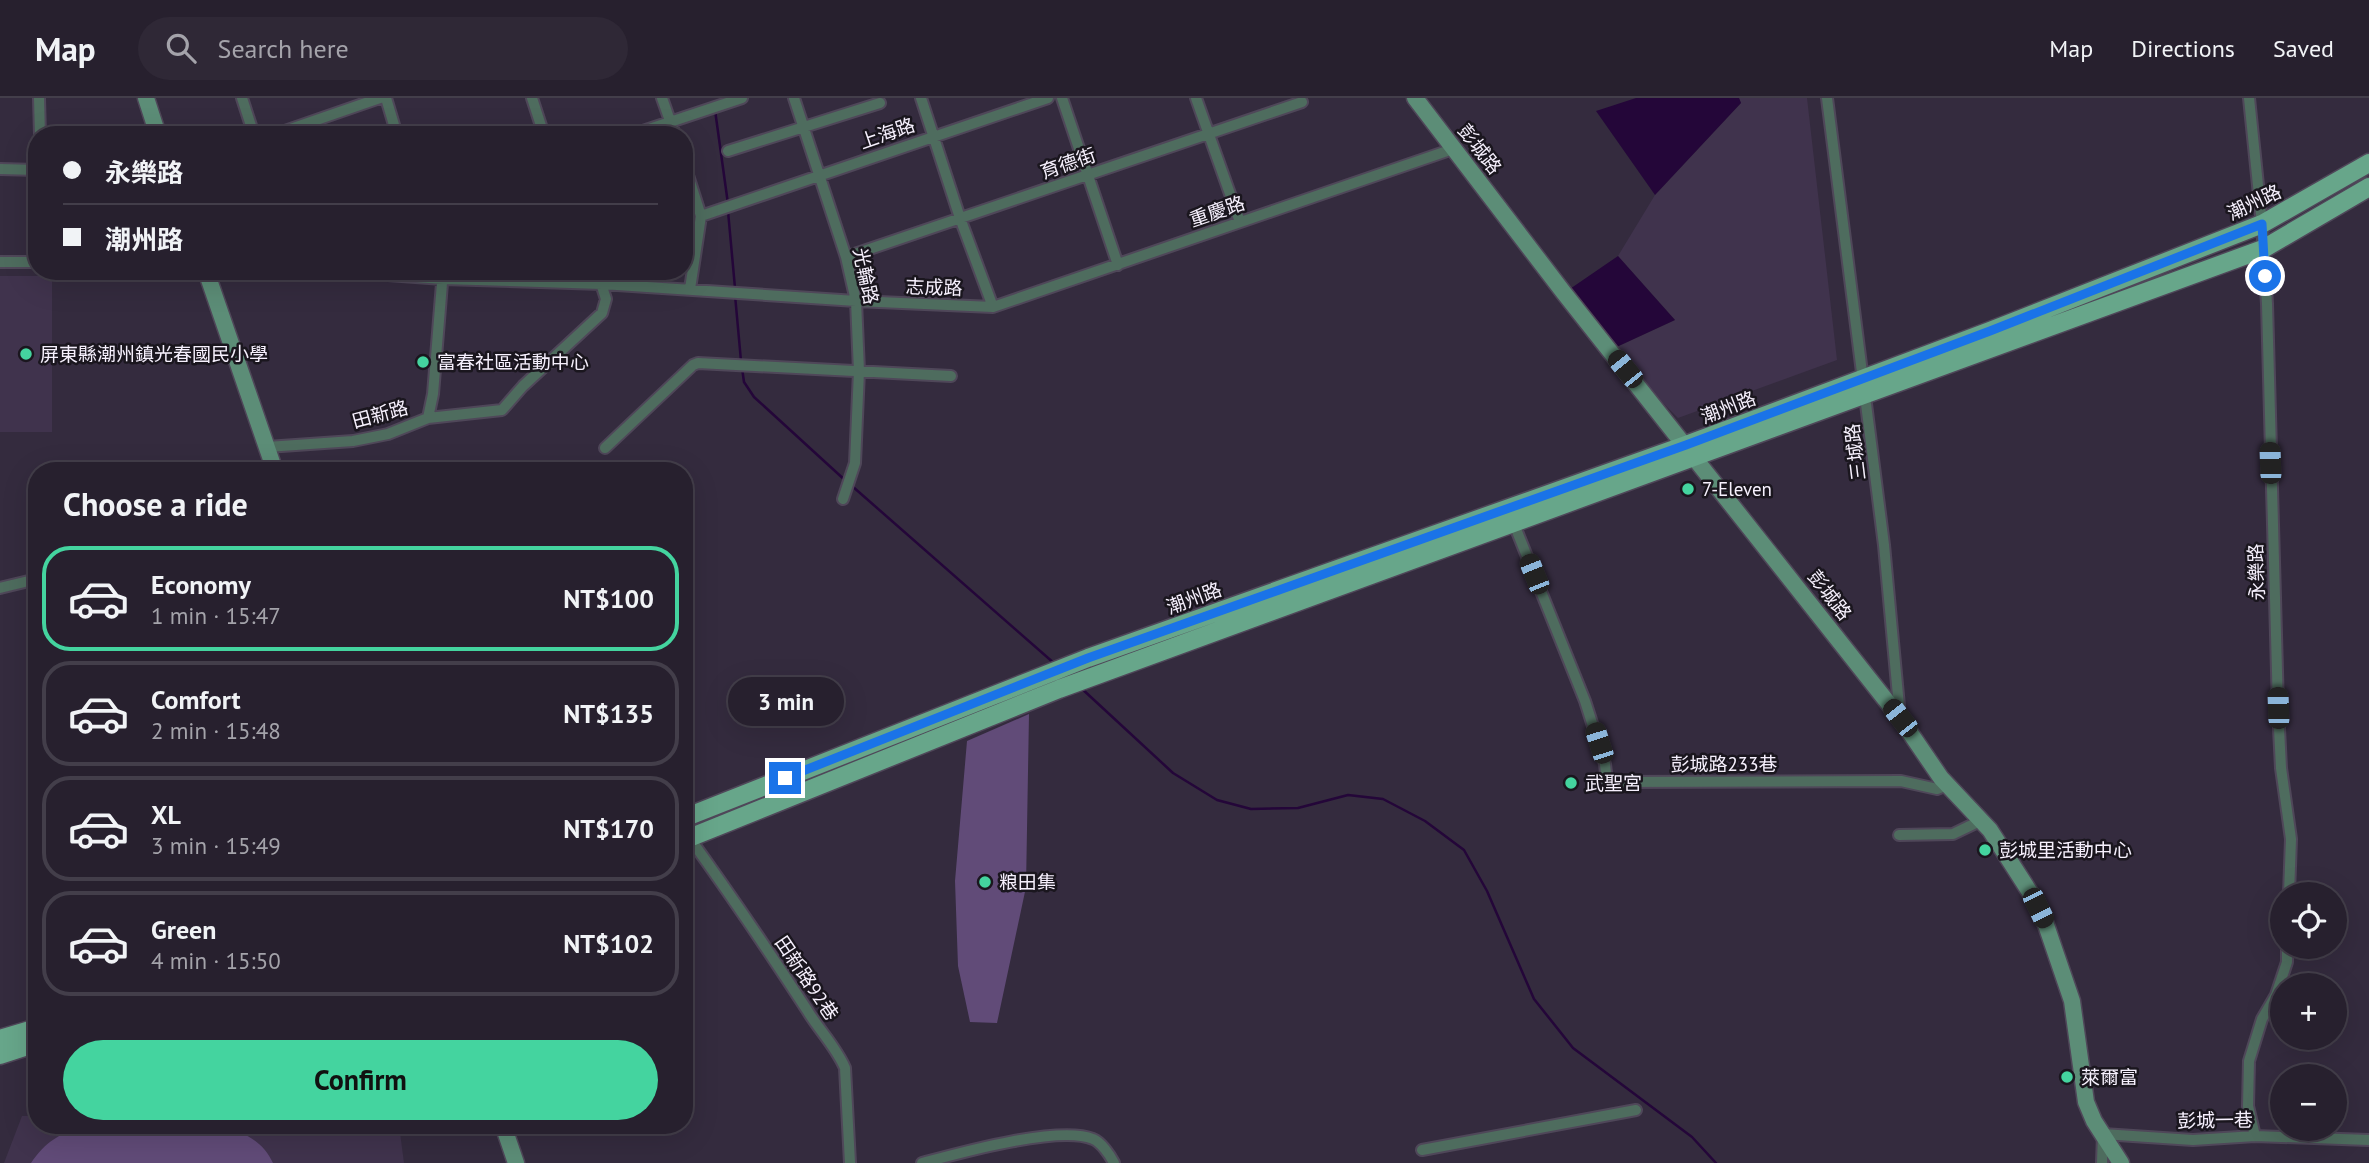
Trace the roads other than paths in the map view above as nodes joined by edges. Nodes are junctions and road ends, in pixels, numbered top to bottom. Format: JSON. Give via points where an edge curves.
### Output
{"nodes":[{"id":1,"x":39,"y":98,"type":"edge"},
{"id":2,"x":146,"y":98,"type":"edge"},
{"id":3,"x":242,"y":98,"type":"edge"},
{"id":4,"x":380,"y":98,"type":"edge"},
{"id":5,"x":386,"y":98,"type":"edge"},
{"id":6,"x":531,"y":98,"type":"edge"},
{"id":7,"x":663,"y":98,"type":"edge"},
{"id":8,"x":742,"y":98,"type":"edge"},
{"id":9,"x":794,"y":98,"type":"edge"},
{"id":10,"x":921,"y":98,"type":"edge"},
{"id":11,"x":1048,"y":98,"type":"edge"},
{"id":12,"x":1062,"y":98,"type":"edge"},
{"id":13,"x":1196,"y":98,"type":"edge"},
{"id":14,"x":1415,"y":98,"type":"edge"},
{"id":15,"x":1828,"y":98,"type":"edge"},
{"id":16,"x":2249,"y":98,"type":"edge"},
{"id":17,"x":1302,"y":102,"type":"dead end"},
{"id":18,"x":880,"y":103,"type":"dead end"},
{"id":19,"x":671,"y":121,"type":"junction"},
{"id":20,"x":40,"y":126,"type":"edge"},
{"id":21,"x":155,"y":126,"type":"edge"},
{"id":22,"x":251,"y":126,"type":"edge"},
{"id":23,"x":304,"y":126,"type":"edge"},
{"id":24,"x":394,"y":126,"type":"edge"},
{"id":25,"x":541,"y":126,"type":"edge"},
{"id":26,"x":657,"y":126,"type":"edge"},
{"id":27,"x":672,"y":126,"type":"edge"},
{"id":28,"x":803,"y":128,"type":"junction"},
{"id":29,"x":1208,"y":134,"type":"junction"},
{"id":30,"x":933,"y":136,"type":"junction"},
{"id":31,"x":1453,"y":149,"type":"junction"},
{"id":32,"x":728,"y":151,"type":"dead end"},
{"id":33,"x":2369,"y":163,"type":"edge"},
{"id":34,"x":0,"y":169,"type":"edge"},
{"id":35,"x":28,"y":170,"type":"edge"},
{"id":36,"x":818,"y":175,"type":"junction"},
{"id":37,"x":1087,"y":175,"type":"junction"},
{"id":38,"x":2369,"y":187,"type":"edge"},
{"id":39,"x":693,"y":191,"type":"edge"},
{"id":40,"x":701,"y":216,"type":"junction"},
{"id":41,"x":960,"y":218,"type":"junction"},
{"id":42,"x":1240,"y":222,"type":"junction"},
{"id":43,"x":2262,"y":224,"type":"junction"},
{"id":44,"x":2263,"y":248,"type":"junction"},
{"id":45,"x":846,"y":257,"type":"junction"},
{"id":46,"x":0,"y":262,"type":"edge"},
{"id":47,"x":28,"y":262,"type":"edge"},
{"id":48,"x":1118,"y":265,"type":"junction"},
{"id":49,"x":693,"y":269,"type":"edge"},
{"id":50,"x":209,"y":280,"type":"edge"},
{"id":51,"x":443,"y":280,"type":"edge"},
{"id":52,"x":531,"y":280,"type":"edge"},
{"id":53,"x":600,"y":280,"type":"edge"},
{"id":54,"x":691,"y":280,"type":"edge"},
{"id":55,"x":601,"y":284,"type":"junction"},
{"id":56,"x":690,"y":289,"type":"junction"},
{"id":57,"x":856,"y":301,"type":"junction"},
{"id":58,"x":993,"y":307,"type":"junction"},
{"id":59,"x":859,"y":371,"type":"junction"},
{"id":60,"x":951,"y":376,"type":"dead end"},
{"id":61,"x":1864,"y":386,"type":"junction"},
{"id":62,"x":428,"y":418,"type":"junction"},
{"id":63,"x":267,"y":447,"type":"junction"},
{"id":64,"x":605,"y":448,"type":"dead end"},
{"id":65,"x":1690,"y":451,"type":"junction"},
{"id":66,"x":270,"y":462,"type":"edge"},
{"id":67,"x":844,"y":493,"type":"dead end"},
{"id":68,"x":1514,"y":524,"type":"junction"},
{"id":69,"x":28,"y":581,"type":"edge"},
{"id":70,"x":0,"y":588,"type":"edge"},
{"id":71,"x":1900,"y":718,"type":"junction"},
{"id":72,"x":1947,"y":785,"type":"junction"},
{"id":73,"x":693,"y":814,"type":"edge"},
{"id":74,"x":1980,"y":821,"type":"junction"},
{"id":75,"x":693,"y":833,"type":"edge"},
{"id":76,"x":1899,"y":835,"type":"dead end"},
{"id":77,"x":693,"y":846,"type":"edge"},
{"id":78,"x":2289,"y":882,"type":"edge"},
{"id":79,"x":2287,"y":959,"type":"edge"},
{"id":80,"x":28,"y":1031,"type":"edge"},
{"id":81,"x":0,"y":1039,"type":"edge"},
{"id":82,"x":28,"y":1046,"type":"edge"},
{"id":83,"x":0,"y":1055,"type":"edge"},
{"id":84,"x":1636,"y":1110,"type":"dead end"},
{"id":85,"x":506,"y":1134,"type":"edge"},
{"id":86,"x":2103,"y":1134,"type":"junction"},
{"id":87,"x":2255,"y":1136,"type":"junction"},
{"id":88,"x":2369,"y":1140,"type":"edge"},
{"id":89,"x":1422,"y":1150,"type":"dead end"},
{"id":90,"x":516,"y":1163,"type":"edge"},
{"id":91,"x":850,"y":1163,"type":"edge"},
{"id":92,"x":922,"y":1163,"type":"edge"},
{"id":93,"x":1114,"y":1163,"type":"edge"},
{"id":94,"x":2102,"y":1163,"type":"edge"},
{"id":95,"x":2121,"y":1163,"type":"edge"}],
"edges":[{"from":1,"to":20,"type":"street"},
{"from":2,"to":21,"type":"street"},
{"from":3,"to":22,"type":"street"},
{"from":4,"to":23,"type":"street"},
{"from":5,"to":24,"type":"street"},
{"from":6,"to":25,"type":"street"},
{"from":7,"to":19,"type":"street"},
{"from":8,"to":19,"type":"street"},
{"from":9,"to":28,"type":"street","name":"光輪路"},
{"from":10,"to":30,"type":"street"},
{"from":11,"to":30,"type":"street","name":"上海路"},
{"from":12,"to":37,"type":"street"},
{"from":13,"to":29,"type":"street"},
{"from":14,"to":31,"type":"street","name":"彭城路"},
{"from":15,"to":61,"type":"street","name":"三城路"},
{"from":16,"to":43,"type":"street","name":"永樂路"},
{"from":17,"to":29,"type":"street","name":"育德街"},
{"from":18,"to":28,"type":"street"},
{"from":19,"to":26,"type":"street"},
{"from":19,"to":27,"type":"street"},
{"from":28,"to":32,"type":"street"},
{"from":28,"to":36,"type":"street","name":"光輪路"},
{"from":29,"to":37,"type":"street","name":"育德街"},
{"from":29,"to":42,"type":"street"},
{"from":30,"to":36,"type":"street","name":"上海路"},
{"from":30,"to":41,"type":"street"},
{"from":31,"to":42,"type":"street","name":"重慶路"},
{"from":31,"to":65,"type":"street","name":"彭城路"},
{"from":33,"to":43,"type":"main road","name":"潮州路"},
{"from":34,"to":35,"type":"street"},
{"from":36,"to":40,"type":"street","name":"上海路"},
{"from":36,"to":45,"type":"street","name":"光輪路"},
{"from":37,"to":41,"type":"street","name":"育德街"},
{"from":37,"to":48,"type":"street"},
{"from":38,"to":44,"type":"main road","name":"潮州路"},
{"from":39,"to":40,"type":"street"},
{"from":40,"to":49,"type":"street"},
{"from":41,"to":45,"type":"street","name":"育德街"},
{"from":41,"to":58,"type":"street"},
{"from":42,"to":48,"type":"street","name":"重慶路"},
{"from":43,"to":44,"type":"street","name":"永樂路"},
{"from":43,"to":61,"type":"main road","name":"潮州路"},
{"from":44,"to":61,"type":"main road","name":"潮州路"},
{"from":44,"to":78,"type":"street","name":"永樂路","via":[[2278,708],[2291,839]]},
{"from":45,"to":57,"type":"street","name":"光輪路"},
{"from":46,"to":47,"type":"street"},
{"from":48,"to":58,"type":"street","name":"重慶路"},
{"from":50,"to":63,"type":"street"},
{"from":51,"to":62,"type":"street"},
{"from":52,"to":55,"type":"street"},
{"from":53,"to":55,"type":"street"},
{"from":54,"to":56,"type":"street"},
{"from":55,"to":56,"type":"street"},
{"from":55,"to":62,"type":"street","name":"田新路","via":[[606,299],[602,313],[502,410]]},
{"from":56,"to":57,"type":"street","name":"志成路"},
{"from":57,"to":58,"type":"street","name":"志成路"},
{"from":57,"to":59,"type":"street","name":"光輪路"},
{"from":59,"to":60,"type":"street"},
{"from":59,"to":64,"type":"street","via":[[698,363]]},
{"from":59,"to":67,"type":"street","name":"光輪路","via":[[853,468]]},
{"from":61,"to":65,"type":"main road","name":"潮州路"},
{"from":61,"to":71,"type":"street","name":"三城路"},
{"from":62,"to":63,"type":"street","name":"田新路","via":[[353,441]]},
{"from":63,"to":66,"type":"street"},
{"from":65,"to":68,"type":"main road","name":"潮州路"},
{"from":65,"to":71,"type":"street","name":"彭城路"},
{"from":65,"to":73,"type":"main road","name":"潮州路","via":[[1088,658]]},
{"from":68,"to":72,"type":"street","name":"彭城路233巷","via":[[1585,701],[1607,782],[1901,781],[1937,789]]},
{"from":68,"to":75,"type":"main road","name":"潮州路","via":[[1059,689]]},
{"from":69,"to":70,"type":"street"},
{"from":71,"to":72,"type":"street","name":"彭城路"},
{"from":72,"to":74,"type":"street","name":"彭城路"},
{"from":74,"to":76,"type":"street","via":[[1953,834]]},
{"from":74,"to":86,"type":"street","name":"彭城路","via":[[2045,922],[2072,1001],[2086,1102]]},
{"from":77,"to":91,"type":"street","name":"田新路92巷","via":[[839,1055],[845,1068]]},
{"from":79,"to":87,"type":"street","via":[[2249,1061],[2248,1106]]},
{"from":80,"to":81,"type":"main road"},
{"from":82,"to":83,"type":"main road"},
{"from":84,"to":89,"type":"street"},
{"from":85,"to":90,"type":"street"},
{"from":86,"to":87,"type":"street","name":"彭城一巷","via":[[2193,1140]]},
{"from":86,"to":94,"type":"street"},
{"from":86,"to":95,"type":"street","name":"彭城路"},
{"from":87,"to":88,"type":"street","name":"彭城一巷"},
{"from":92,"to":93,"type":"street","via":[[982,1147],[1076,1135],[1095,1139]]}]}
